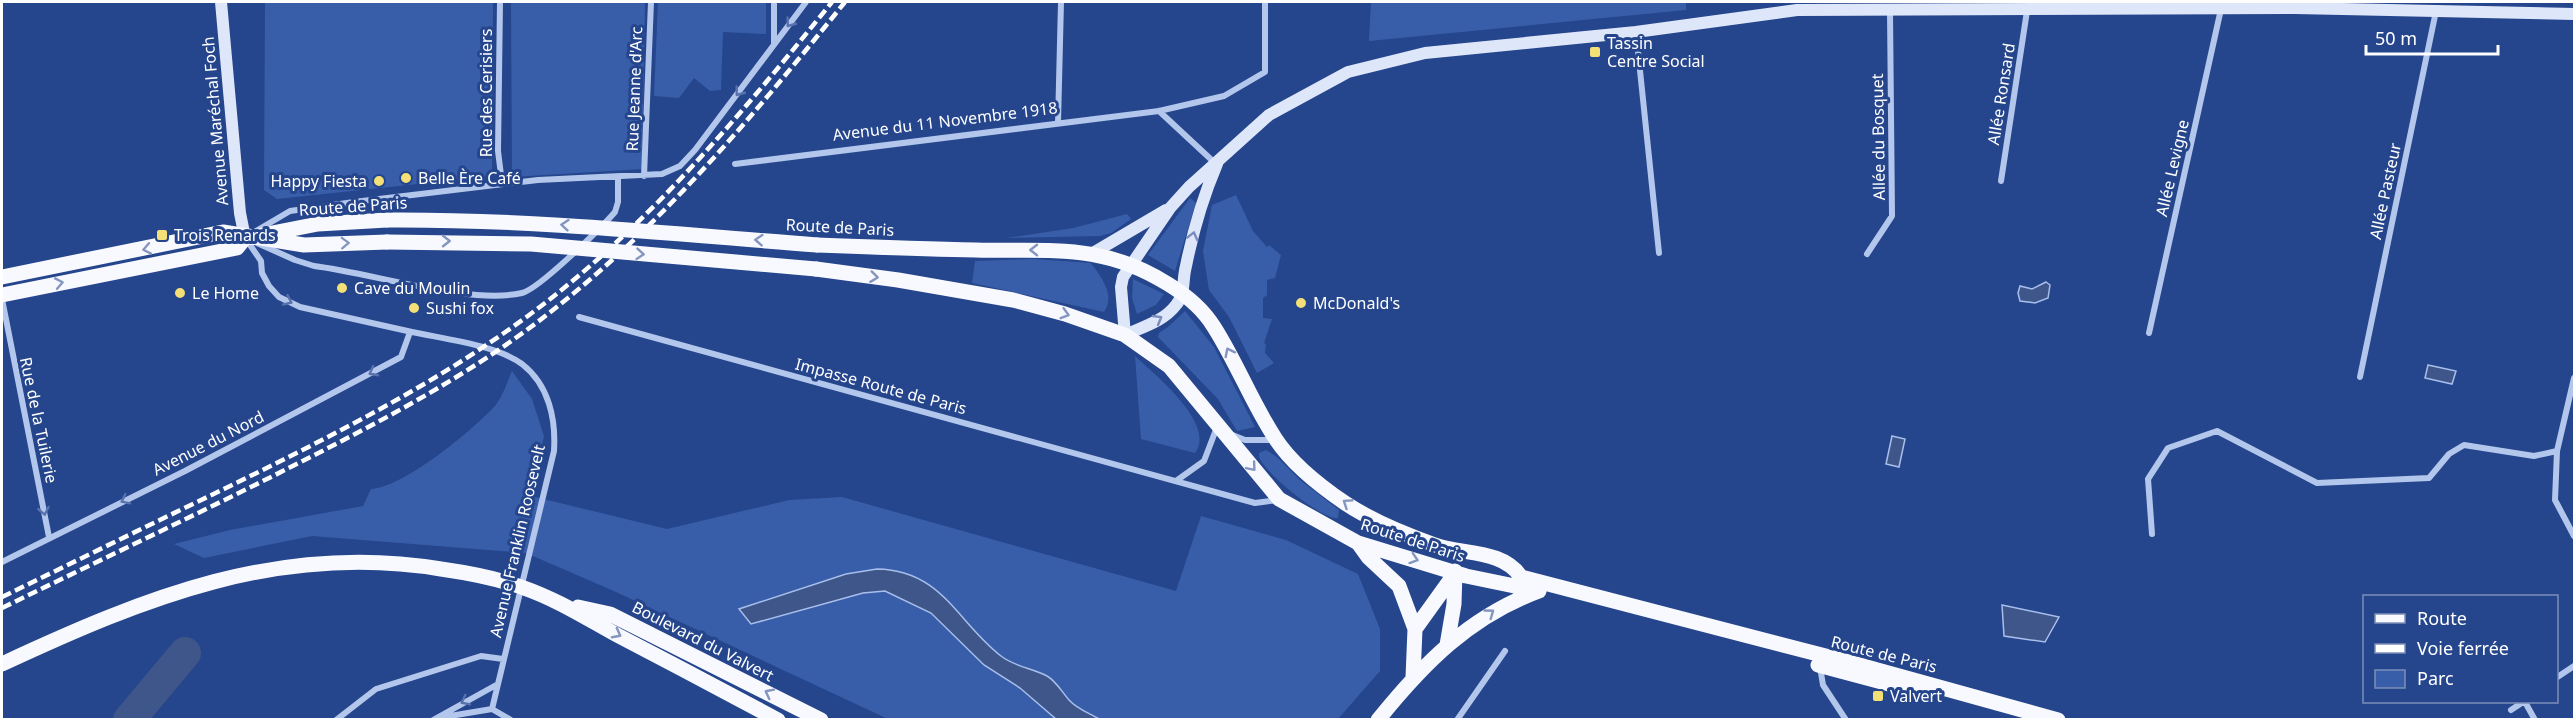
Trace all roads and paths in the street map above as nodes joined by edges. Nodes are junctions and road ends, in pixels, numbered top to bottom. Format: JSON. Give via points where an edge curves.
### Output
{"nodes":[{"id":1,"x":221,"y":2,"type":"edge"},
{"id":2,"x":500,"y":2,"type":"edge"},
{"id":3,"x":651,"y":2,"type":"edge"},
{"id":4,"x":774,"y":2,"type":"edge"},
{"id":5,"x":806,"y":2,"type":"edge"},
{"id":6,"x":1061,"y":2,"type":"edge"},
{"id":7,"x":1265,"y":2,"type":"edge"},
{"id":8,"x":1796,"y":6,"type":"edge"},
{"id":9,"x":2221,"y":9,"type":"junction"},
{"id":10,"x":2436,"y":10,"type":"junction"},
{"id":11,"x":2027,"y":11,"type":"junction"},
{"id":12,"x":1890,"y":12,"type":"junction"},
{"id":13,"x":2574,"y":14,"type":"edge"},
{"id":14,"x":1636,"y":32,"type":"junction"},
{"id":15,"x":774,"y":45,"type":"junction"},
{"id":16,"x":1159,"y":111,"type":"junction"},
{"id":17,"x":1058,"y":123,"type":"junction"},
{"id":18,"x":735,"y":164,"type":"dead end"},
{"id":19,"x":1216,"y":164,"type":"junction"},
{"id":20,"x":644,"y":176,"type":"junction"},
{"id":21,"x":618,"y":177,"type":"junction"},
{"id":22,"x":2001,"y":182,"type":"dead end"},
{"id":23,"x":502,"y":183,"type":"junction"},
{"id":24,"x":1170,"y":208,"type":"junction"},
{"id":25,"x":245,"y":238,"type":"junction"},
{"id":26,"x":1093,"y":253,"type":"junction"},
{"id":27,"x":1659,"y":253,"type":"dead end"},
{"id":28,"x":1867,"y":254,"type":"dead end"},
{"id":29,"x":1131,"y":263,"type":"junction"},
{"id":30,"x":2,"y":277,"type":"edge"},
{"id":31,"x":1183,"y":294,"type":"junction"},
{"id":32,"x":2,"y":301,"type":"edge"},
{"id":33,"x":579,"y":316,"type":"dead end"},
{"id":34,"x":410,"y":332,"type":"junction"},
{"id":35,"x":2149,"y":333,"type":"dead end"},
{"id":36,"x":1125,"y":335,"type":"junction"},
{"id":37,"x":2360,"y":377,"type":"dead end"},
{"id":38,"x":2574,"y":378,"type":"edge"},
{"id":39,"x":1217,"y":426,"type":"junction"},
{"id":40,"x":1276,"y":440,"type":"junction"},
{"id":41,"x":2557,"y":451,"type":"junction"},
{"id":42,"x":1176,"y":481,"type":"junction"},
{"id":43,"x":1279,"y":500,"type":"junction"},
{"id":44,"x":2152,"y":534,"type":"dead end"},
{"id":45,"x":2574,"y":536,"type":"edge"},
{"id":46,"x":49,"y":537,"type":"junction"},
{"id":47,"x":1358,"y":543,"type":"junction"},
{"id":48,"x":1437,"y":546,"type":"junction"},
{"id":49,"x":2,"y":561,"type":"edge"},
{"id":50,"x":1456,"y":572,"type":"junction"},
{"id":51,"x":1521,"y":577,"type":"junction"},
{"id":52,"x":523,"y":588,"type":"junction"},
{"id":53,"x":1539,"y":591,"type":"junction"},
{"id":54,"x":566,"y":605,"type":"junction"},
{"id":55,"x":1415,"y":629,"type":"junction"},
{"id":56,"x":1447,"y":645,"type":"junction"},
{"id":57,"x":1505,"y":651,"type":"dead end"},
{"id":58,"x":503,"y":659,"type":"junction"},
{"id":59,"x":1821,"y":661,"type":"junction"},
{"id":60,"x":2,"y":664,"type":"edge"},
{"id":61,"x":2574,"y":666,"type":"edge"},
{"id":62,"x":1413,"y":677,"type":"junction"},
{"id":63,"x":2558,"y":677,"type":"edge"},
{"id":64,"x":498,"y":684,"type":"junction"},
{"id":65,"x":2522,"y":703,"type":"edge"},
{"id":66,"x":2525,"y":703,"type":"edge"},
{"id":67,"x":492,"y":709,"type":"junction"},
{"id":68,"x":2511,"y":710,"type":"dead end"},
{"id":69,"x":434,"y":719,"type":"edge"},
{"id":70,"x":336,"y":720,"type":"edge"},
{"id":71,"x":511,"y":720,"type":"edge"},
{"id":72,"x":778,"y":720,"type":"edge"},
{"id":73,"x":821,"y":720,"type":"edge"},
{"id":74,"x":1378,"y":720,"type":"edge"},
{"id":75,"x":1457,"y":720,"type":"edge"},
{"id":76,"x":1846,"y":720,"type":"edge"},
{"id":77,"x":2021,"y":720,"type":"edge"},
{"id":78,"x":2058,"y":720,"type":"edge"},
{"id":79,"x":2535,"y":720,"type":"edge"}],
"edges":[{"from":1,"to":25,"type":"main road","name":"Avenue Maréchal Foch"},
{"from":2,"to":23,"type":"street","name":"Rue des Cerisiers","via":[[498,152]]},
{"from":3,"to":20,"type":"street","name":"Rue Jeanne d'Arc"},
{"from":4,"to":15,"type":"street"},
{"from":5,"to":15,"type":"street","one_way":true},
{"from":6,"to":17,"type":"street"},
{"from":7,"to":16,"type":"street","name":"Avenue du 11 Novembre 1918","via":[[1265,72],[1224,96]]},
{"from":8,"to":12,"type":"main road"},
{"from":8,"to":14,"type":"main road"},
{"from":9,"to":10,"type":"main road"},
{"from":9,"to":11,"type":"main road"},
{"from":9,"to":35,"type":"street","name":"Allée Levigne"},
{"from":10,"to":13,"type":"main road"},
{"from":10,"to":37,"type":"street","name":"Allée Pasteur"},
{"from":11,"to":12,"type":"main road"},
{"from":11,"to":22,"type":"street","name":"Allée Ronsard"},
{"from":12,"to":28,"type":"street","name":"Allée du Bosquet","via":[[1892,216]]},
{"from":14,"to":19,"type":"main road","via":[[1425,53],[1348,72],[1269,115]]},
{"from":14,"to":27,"type":"street"},
{"from":15,"to":20,"type":"street","one_way":true,"via":[[680,166]]},
{"from":16,"to":17,"type":"street","name":"Avenue du 11 Novembre 1918"},
{"from":16,"to":19,"type":"street"},
{"from":17,"to":18,"type":"street","name":"Avenue du 11 Novembre 1918"},
{"from":19,"to":24,"type":"main road"},
{"from":31,"to":19,"type":"main road","one_way":true,"via":[[1200,206]]},
{"from":20,"to":21,"type":"street"},
{"from":21,"to":23,"type":"street"},
{"from":21,"to":25,"type":"street","via":[[615,212],[524,292],[482,295],[314,266]]},
{"from":23,"to":25,"type":"street","via":[[290,211]]},
{"from":24,"to":26,"type":"main road"},
{"from":24,"to":29,"type":"main road"},
{"from":26,"to":25,"type":"main road","name":"Route de Paris","one_way":true,"bridge":true,"via":[[817,245],[520,222],[387,220],[318,224]]},
{"from":25,"to":30,"type":"main road","one_way":true,"via":[[223,232]]},
{"from":32,"to":25,"type":"main road","one_way":true,"via":[[222,252],[237,248]]},
{"from":25,"to":34,"type":"street","name":"Avenue Franklin Roosevelt","one_way":true,"via":[[261,261],[265,279],[279,297],[300,307]]},
{"from":25,"to":36,"type":"main road","name":"Route de Paris","one_way":true,"bridge":true,"via":[[304,245],[531,244],[816,269],[1013,300]]},
{"from":26,"to":29,"type":"main road","name":"Route de Paris"},
{"from":29,"to":31,"type":"main road","name":"Route de Paris"},
{"from":29,"to":36,"type":"main road","via":[[1121,287]]},
{"from":36,"to":31,"type":"main road","one_way":true,"via":[[1159,320]]},
{"from":40,"to":31,"type":"main road","name":"Route de Paris","one_way":true,"via":[[1222,338]]},
{"from":32,"to":46,"type":"street","name":"Rue de la Tuilerie","one_way":true},
{"from":33,"to":42,"type":"street","name":"Impasse Route de Paris"},
{"from":34,"to":46,"type":"street","name":"Avenue du Nord","one_way":true,"via":[[401,357],[185,471]]},
{"from":34,"to":52,"type":"street","name":"Avenue Franklin Roosevelt","via":[[516,360],[532,374],[551,407],[554,451]]},
{"from":36,"to":39,"type":"main road","name":"Route de Paris","via":[[1169,366]]},
{"from":38,"to":41,"type":"street"},
{"from":39,"to":40,"type":"street","via":[[1245,440]]},
{"from":39,"to":42,"type":"street","via":[[1204,461]]},
{"from":39,"to":43,"type":"main road","name":"Route de Paris","one_way":true},
{"from":48,"to":40,"type":"main road","name":"Route de Paris","one_way":true,"via":[[1372,519],[1344,502]]},
{"from":41,"to":44,"type":"street","via":[[2534,456],[2464,445],[2449,454],[2429,478],[2318,483],[2217,431],[2168,448],[2148,479]]},
{"from":41,"to":45,"type":"street","via":[[2555,500]]},
{"from":42,"to":43,"type":"street","name":"Impasse Route de Paris","via":[[1255,503]]},
{"from":43,"to":47,"type":"main road","name":"Route de Paris"},
{"from":46,"to":49,"type":"street","name":"Avenue du Nord"},
{"from":47,"to":50,"type":"main road","name":"Route de Paris","one_way":true},
{"from":47,"to":55,"type":"main road","via":[[1400,586]]},
{"from":48,"to":50,"type":"main road"},
{"from":48,"to":51,"type":"main road","name":"Route de Paris","via":[[1481,553],[1515,568]]},
{"from":50,"to":51,"type":"main road","via":[[1484,566]]},
{"from":50,"to":53,"type":"main road","name":"Route de Paris"},
{"from":50,"to":55,"type":"main road"},
{"from":50,"to":56,"type":"main road"},
{"from":51,"to":59,"type":"main road","name":"Route de Paris"},
{"from":52,"to":54,"type":"main road","name":"Boulevard du Valvert"},
{"from":52,"to":58,"type":"street","name":"Avenue Franklin Roosevelt"},
{"from":52,"to":60,"type":"main road","name":"Boulevard du Valvert","via":[[408,563],[274,567],[158,597]]},
{"from":56,"to":53,"type":"main road","one_way":true,"via":[[1502,606]]},
{"from":53,"to":59,"type":"main road","name":"Route de Paris"},
{"from":54,"to":72,"type":"main road","name":"Boulevard du Valvert","one_way":true},
{"from":73,"to":54,"type":"main road","name":"Boulevard du Valvert","one_way":true,"via":[[610,614]]},
{"from":55,"to":62,"type":"main road"},
{"from":56,"to":62,"type":"main road"},
{"from":57,"to":75,"type":"street"},
{"from":58,"to":64,"type":"street","name":"Avenue Franklin Roosevelt"},
{"from":58,"to":70,"type":"street","via":[[481,656],[376,689]]},
{"from":59,"to":76,"type":"street","via":[[1823,685]]},
{"from":59,"to":77,"type":"main road","name":"Route de Paris"},
{"from":59,"to":78,"type":"main road","name":"Route de Paris","via":[[1845,661]]},
{"from":61,"to":63,"type":"street"},
{"from":62,"to":74,"type":"main road"},
{"from":64,"to":67,"type":"street","name":"Avenue Franklin Roosevelt"},
{"from":64,"to":69,"type":"street","one_way":true},
{"from":65,"to":68,"type":"street"},
{"from":66,"to":79,"type":"street"},
{"from":67,"to":69,"type":"street"},
{"from":67,"to":71,"type":"street"}]}
